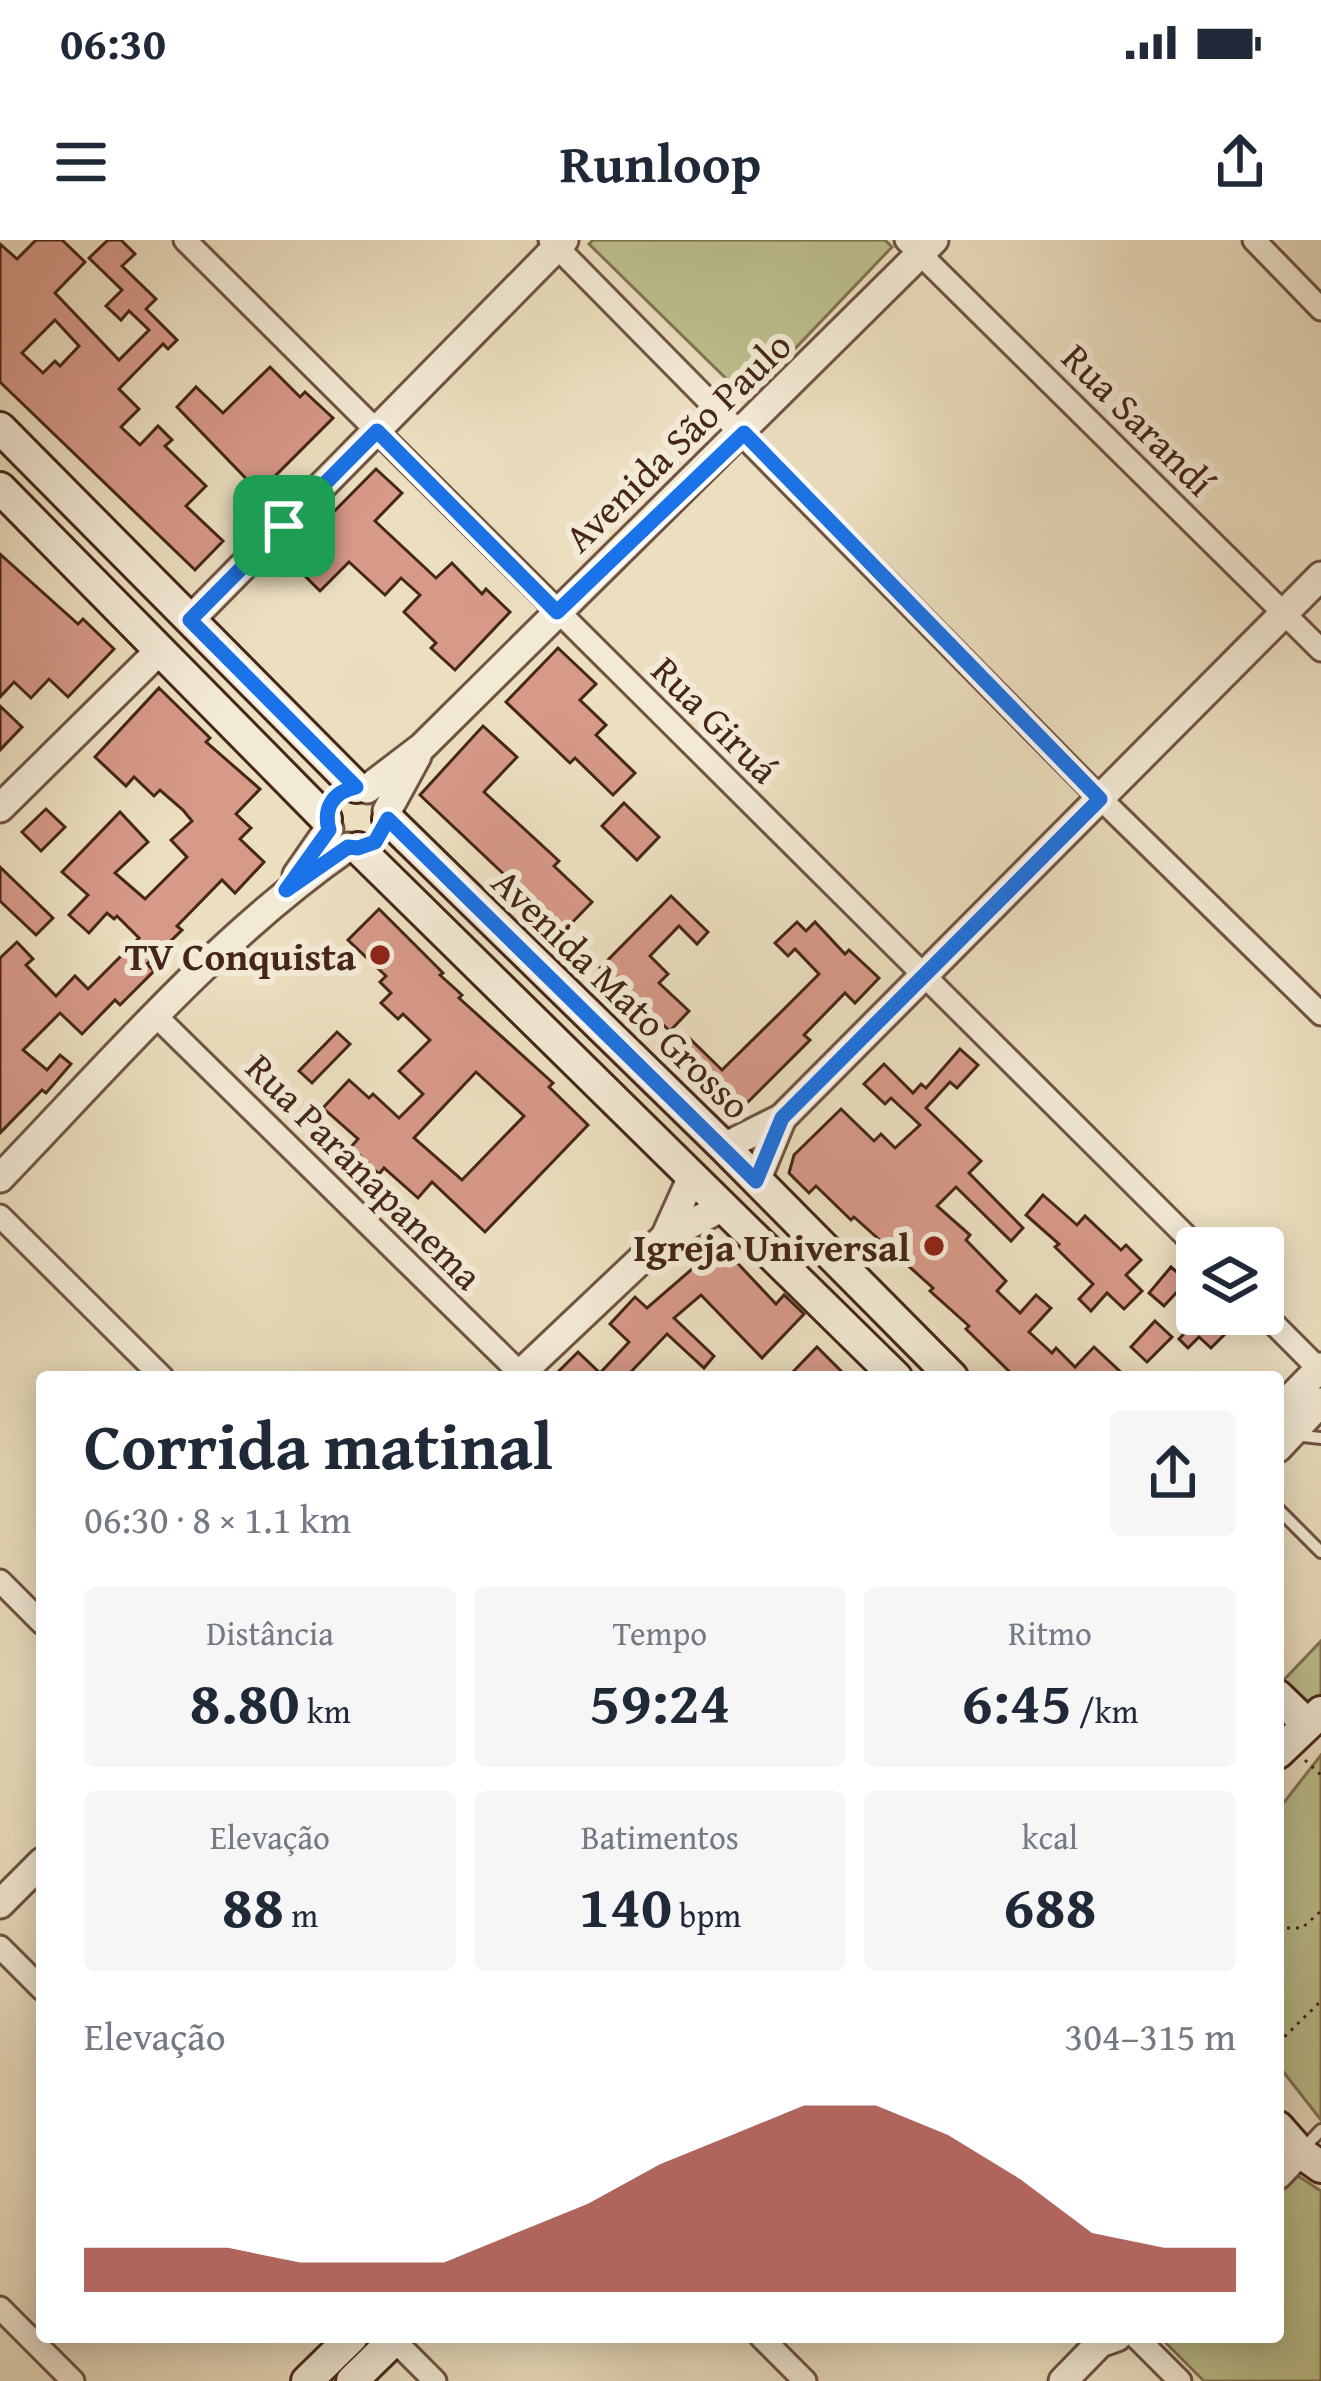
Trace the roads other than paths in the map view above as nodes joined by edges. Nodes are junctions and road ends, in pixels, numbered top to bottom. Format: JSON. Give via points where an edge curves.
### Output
{"nodes":[{"id":1,"x":185,"y":240,"type":"edge"},
{"id":2,"x":1254,"y":240,"type":"edge"},
{"id":3,"x":557,"y":242,"type":"edge"},
{"id":4,"x":920,"y":245,"type":"edge"},
{"id":5,"x":1321,"y":309,"type":"edge"},
{"id":6,"x":0,"y":428,"type":"edge"},
{"id":7,"x":377,"y":431,"type":"junction"},
{"id":8,"x":744,"y":433,"type":"junction"},
{"id":9,"x":0,"y":488,"type":"edge"},
{"id":10,"x":1321,"y":576,"type":"edge"},
{"id":11,"x":557,"y":612,"type":"junction"},
{"id":12,"x":1284,"y":614,"type":"junction"},
{"id":13,"x":190,"y":620,"type":"junction"},
{"id":14,"x":160,"y":650,"type":"junction"},
{"id":15,"x":1321,"y":650,"type":"edge"},
{"id":16,"x":1100,"y":799,"type":"junction"},
{"id":17,"x":375,"y":802,"type":"junction"},
{"id":18,"x":0,"y":808,"type":"edge"},
{"id":19,"x":340,"y":836,"type":"junction"},
{"id":20,"x":926,"y":977,"type":"junction"},
{"id":21,"x":1321,"y":1014,"type":"edge"},
{"id":22,"x":156,"y":1016,"type":"junction"},
{"id":23,"x":782,"y":1118,"type":"junction"},
{"id":24,"x":724,"y":1147,"type":"junction"},
{"id":25,"x":692,"y":1177,"type":"junction"},
{"id":26,"x":0,"y":1178,"type":"edge"},
{"id":27,"x":756,"y":1181,"type":"junction"},
{"id":28,"x":723,"y":1207,"type":"junction"},
{"id":29,"x":0,"y":1216,"type":"edge"},
{"id":30,"x":1177,"y":1227,"type":"edge"},
{"id":31,"x":664,"y":1237,"type":"junction"},
{"id":32,"x":1284,"y":1334,"type":"edge"},
{"id":33,"x":1320,"y":1369,"type":"edge"},
{"id":34,"x":156,"y":1371,"type":"edge"},
{"id":35,"x":515,"y":1371,"type":"edge"},
{"id":36,"x":525,"y":1371,"type":"edge"},
{"id":37,"x":890,"y":1371,"type":"edge"},
{"id":38,"x":946,"y":1371,"type":"edge"},
{"id":39,"x":1321,"y":1402,"type":"edge"},
{"id":40,"x":1284,"y":1428,"type":"edge"},
{"id":41,"x":1284,"y":1430,"type":"edge"},
{"id":42,"x":1284,"y":1431,"type":"edge"},
{"id":43,"x":1321,"y":1438,"type":"edge"},
{"id":44,"x":1284,"y":1515,"type":"edge"},
{"id":45,"x":1321,"y":1552,"type":"edge"},
{"id":46,"x":0,"y":1581,"type":"edge"},
{"id":47,"x":36,"y":1617,"type":"edge"},
{"id":48,"x":1284,"y":1700,"type":"edge"},
{"id":49,"x":1314,"y":1718,"type":"edge"},
{"id":50,"x":1284,"y":1747,"type":"edge"},
{"id":51,"x":36,"y":1868,"type":"edge"},
{"id":52,"x":0,"y":1904,"type":"edge"},
{"id":53,"x":0,"y":1947,"type":"edge"},
{"id":54,"x":36,"y":1983,"type":"edge"},
{"id":55,"x":0,"y":2308,"type":"edge"},
{"id":56,"x":346,"y":2343,"type":"edge"},
{"id":57,"x":389,"y":2343,"type":"edge"},
{"id":58,"x":399,"y":2343,"type":"edge"},
{"id":59,"x":767,"y":2343,"type":"edge"},
{"id":60,"x":1102,"y":2343,"type":"edge"},
{"id":61,"x":1142,"y":2343,"type":"edge"},
{"id":62,"x":73,"y":2381,"type":"edge"},
{"id":63,"x":307,"y":2381,"type":"edge"},
{"id":64,"x":352,"y":2381,"type":"edge"},
{"id":65,"x":435,"y":2381,"type":"edge"},
{"id":66,"x":805,"y":2381,"type":"edge"},
{"id":67,"x":1063,"y":2381,"type":"edge"},
{"id":68,"x":1180,"y":2381,"type":"edge"}],
"edges":[{"from":1,"to":7,"type":"street","name":"Rua Giruá"},
{"from":2,"to":5,"type":"street"},
{"from":3,"to":7,"type":"street"},
{"from":3,"to":8,"type":"street"},
{"from":4,"to":8,"type":"street","name":"Avenida São Paulo"},
{"from":4,"to":12,"type":"street","name":"Rua Sarandí"},
{"from":6,"to":13,"type":"main road","name":"Avenida Mato Grosso"},
{"from":7,"to":11,"type":"street","name":"Rua Giruá"},
{"from":7,"to":13,"type":"street"},
{"from":8,"to":11,"type":"street","name":"Avenida São Paulo"},
{"from":8,"to":16,"type":"street"},
{"from":9,"to":14,"type":"main road","name":"Avenida Mato Grosso"},
{"from":10,"to":12,"type":"street"},
{"from":11,"to":17,"type":"street","name":"Avenida São Paulo"},
{"from":11,"to":20,"type":"street","name":"Rua Giruá"},
{"from":12,"to":15,"type":"street","name":"Rua Sarandí"},
{"from":12,"to":16,"type":"street"},
{"from":13,"to":17,"type":"main road","name":"Avenida Mato Grosso"},
{"from":14,"to":18,"type":"street"},
{"from":14,"to":19,"type":"main road","name":"Avenida Mato Grosso"},
{"from":16,"to":20,"type":"street"},
{"from":16,"to":21,"type":"street"},
{"from":17,"to":19,"type":"main road","via":[[375,842]]},
{"from":17,"to":19,"type":"main road","via":[[334,797]]},
{"from":17,"to":24,"type":"main road","name":"Avenida Mato Grosso"},
{"from":19,"to":22,"type":"street"},
{"from":19,"to":25,"type":"main road","name":"Avenida Mato Grosso"},
{"from":20,"to":23,"type":"street"},
{"from":20,"to":30,"type":"street","name":"Rua Giruá"},
{"from":22,"to":26,"type":"street"},
{"from":22,"to":35,"type":"street","name":"Rua Paranapanema"},
{"from":23,"to":24,"type":"street"},
{"from":23,"to":27,"type":"street"},
{"from":24,"to":27,"type":"main road","name":"Avenida Mato Grosso"},
{"from":25,"to":28,"type":"main road","name":"Avenida Mato Grosso"},
{"from":25,"to":31,"type":"street"},
{"from":27,"to":38,"type":"main road","name":"Avenida Mato Grosso"},
{"from":28,"to":31,"type":"street"},
{"from":28,"to":37,"type":"main road","name":"Avenida Mato Grosso"},
{"from":29,"to":34,"type":"street"},
{"from":31,"to":36,"type":"street"},
{"from":32,"to":33,"type":"street"},
{"from":33,"to":40,"type":"street"},
{"from":39,"to":41,"type":"street"},
{"from":42,"to":43,"type":"lane"},
{"from":44,"to":45,"type":"lane"},
{"from":46,"to":47,"type":"street"},
{"from":48,"to":49,"type":"main road"},
{"from":49,"to":50,"type":"main road"},
{"from":51,"to":52,"type":"street"},
{"from":53,"to":54,"type":"street"},
{"from":55,"to":62,"type":"street"},
{"from":56,"to":63,"type":"main road"},
{"from":57,"to":64,"type":"main road"},
{"from":58,"to":65,"type":"street"},
{"from":59,"to":66,"type":"street"},
{"from":60,"to":67,"type":"street"},
{"from":61,"to":68,"type":"street"}]}
